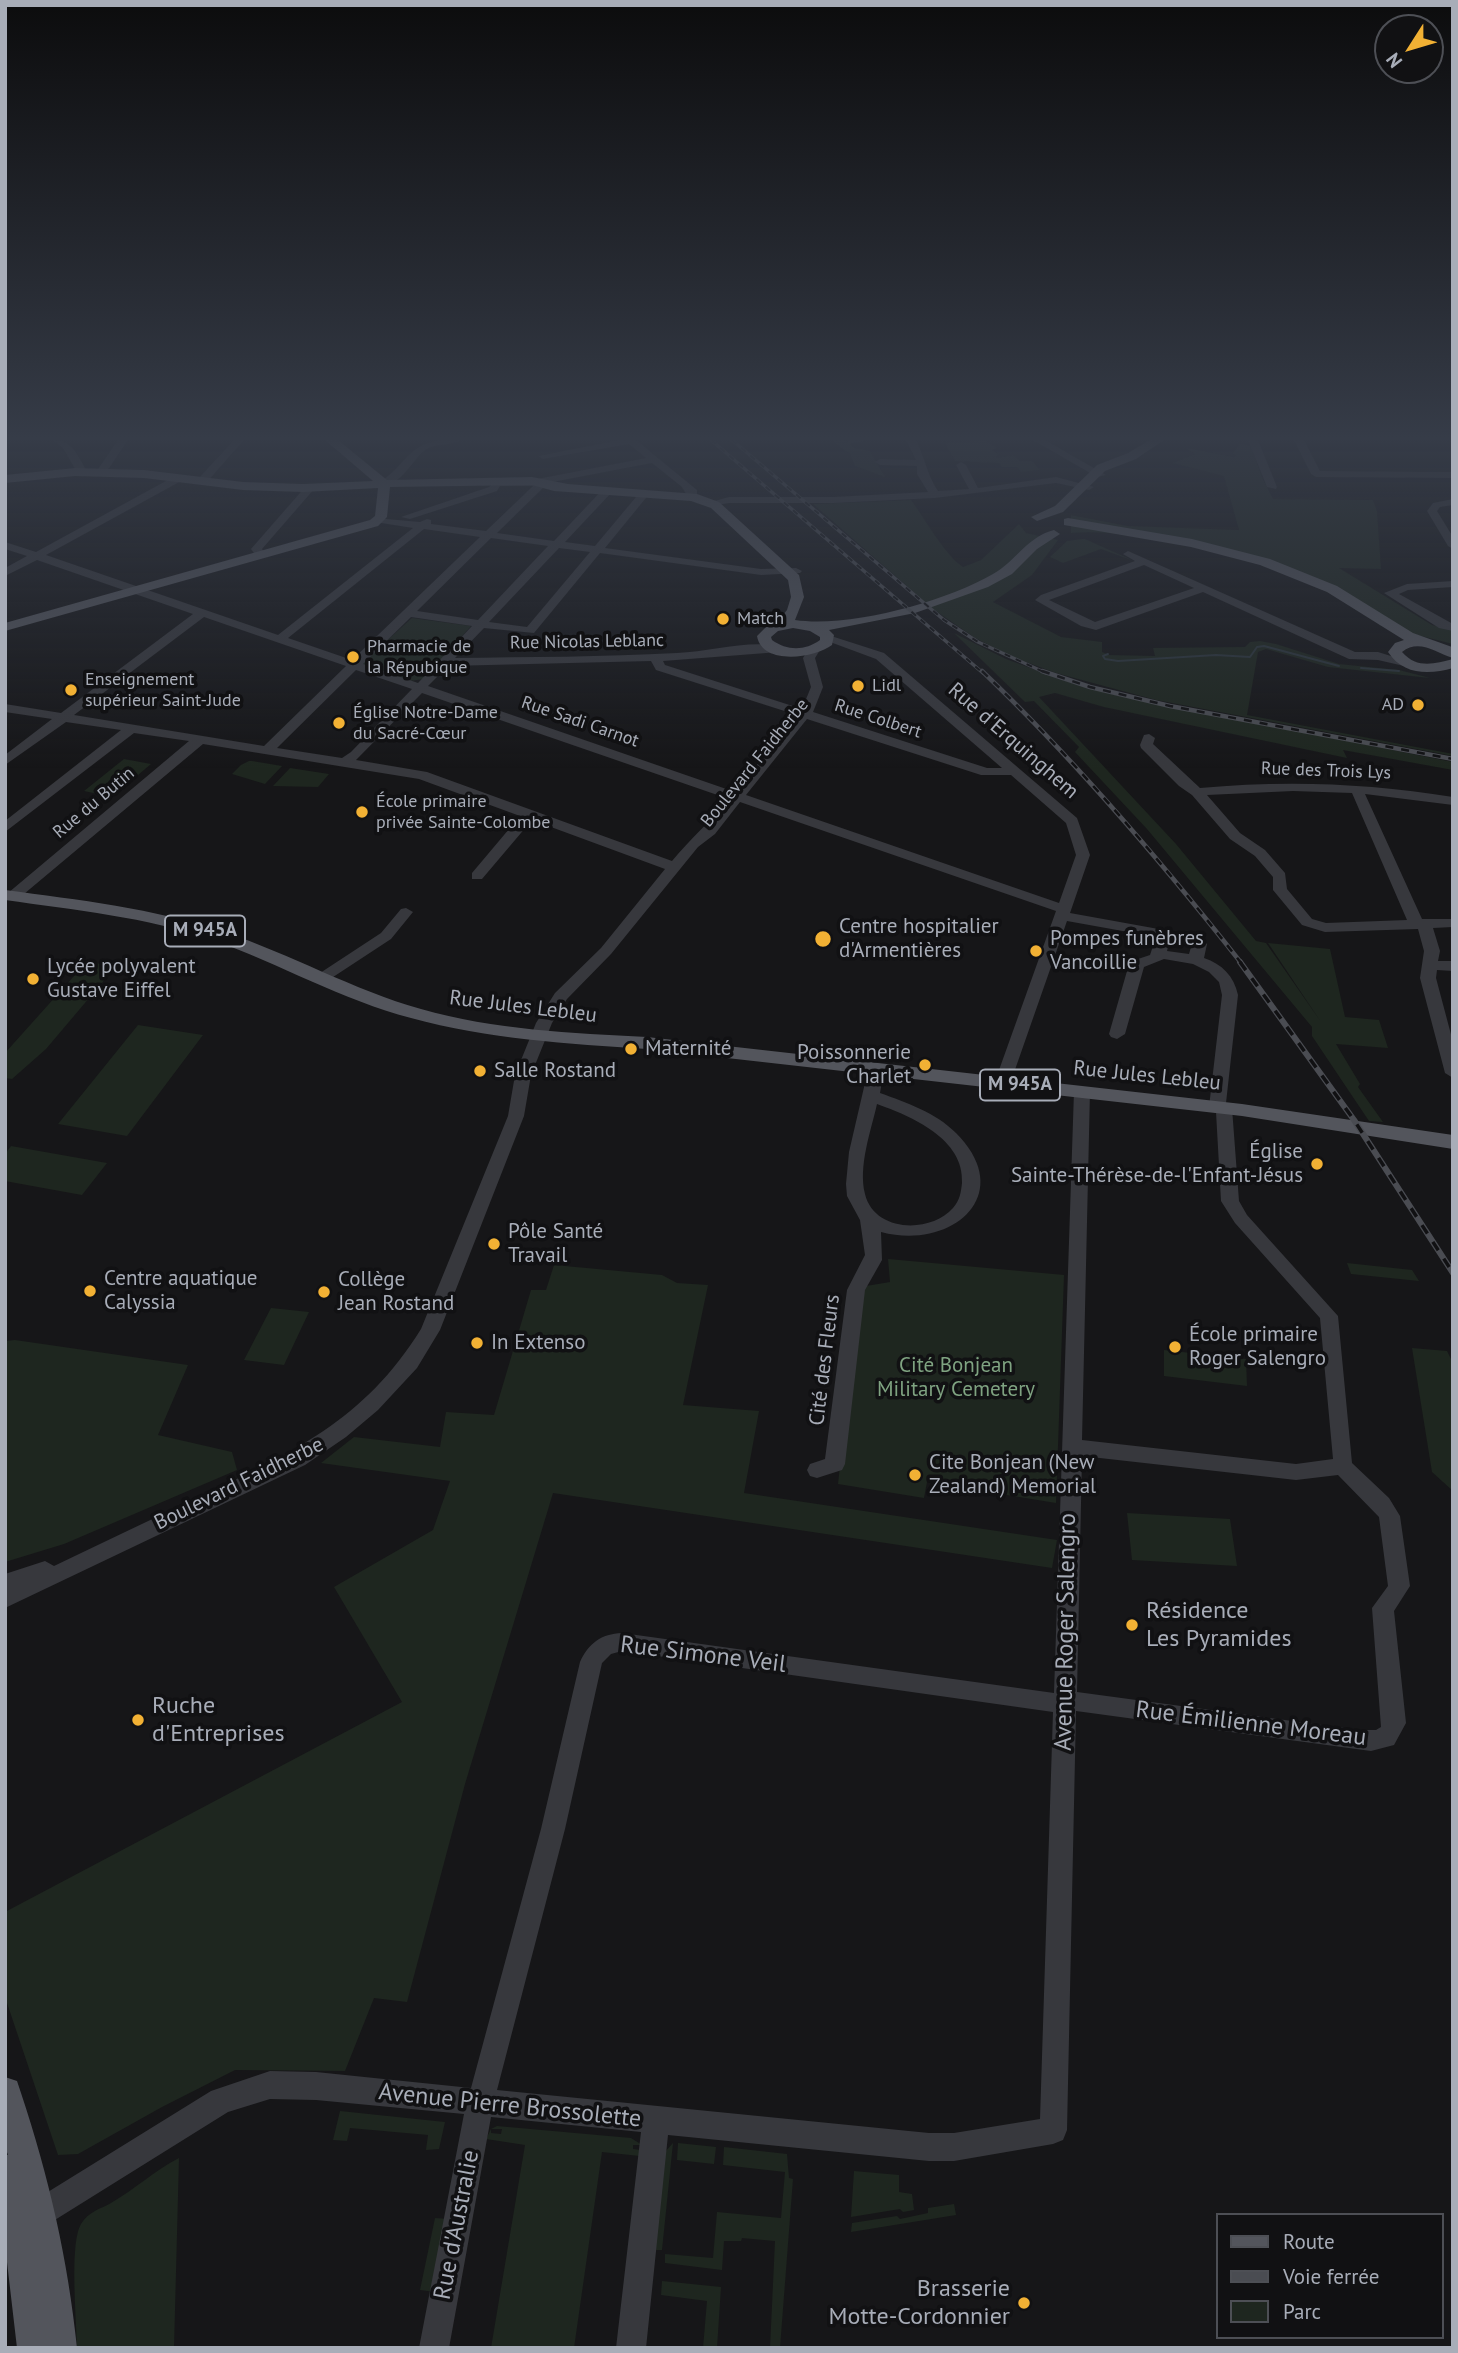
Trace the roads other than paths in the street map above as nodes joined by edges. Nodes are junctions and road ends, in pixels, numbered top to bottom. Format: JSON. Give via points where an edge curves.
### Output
{"nodes":[{"id":1,"x":19,"y":550,"type":"edge"},
{"id":2,"x":48,"y":550,"type":"edge"},
{"id":3,"x":257,"y":550,"type":"edge"},
{"id":4,"x":279,"y":550,"type":"edge"},
{"id":5,"x":392,"y":550,"type":"edge"},
{"id":6,"x":473,"y":550,"type":"edge"},
{"id":7,"x":550,"y":550,"type":"edge"},
{"id":8,"x":599,"y":550,"type":"joint"},
{"id":9,"x":767,"y":550,"type":"edge"},
{"id":10,"x":1026,"y":550,"type":"edge"},
{"id":11,"x":1029,"y":550,"type":"edge"},
{"id":12,"x":1218,"y":550,"type":"edge"},
{"id":13,"x":1128,"y":554,"type":"dead end"},
{"id":14,"x":261,"y":555,"type":"junction"},
{"id":15,"x":1024,"y":555,"type":"junction"},
{"id":16,"x":37,"y":556,"type":"junction"},
{"id":17,"x":1145,"y":561,"type":"junction"},
{"id":18,"x":788,"y":568,"type":"junction"},
{"id":19,"x":5,"y":573,"type":"edge"},
{"id":20,"x":1453,"y":584,"type":"edge"},
{"id":21,"x":1205,"y":588,"type":"junction"},
{"id":22,"x":137,"y":590,"type":"junction"},
{"id":23,"x":203,"y":612,"type":"junction"},
{"id":24,"x":408,"y":613,"type":"junction"},
{"id":25,"x":1384,"y":622,"type":"junction"},
{"id":26,"x":480,"y":624,"type":"junction"},
{"id":27,"x":782,"y":625,"type":"junction"},
{"id":28,"x":5,"y":627,"type":"edge"},
{"id":29,"x":1453,"y":628,"type":"edge"},
{"id":30,"x":818,"y":637,"type":"junction"},
{"id":31,"x":280,"y":639,"type":"junction"},
{"id":32,"x":764,"y":639,"type":"junction"},
{"id":33,"x":1425,"y":643,"type":"junction"},
{"id":34,"x":781,"y":650,"type":"junction"},
{"id":35,"x":729,"y":652,"type":"junction"},
{"id":36,"x":1400,"y":652,"type":"junction"},
{"id":37,"x":1353,"y":656,"type":"junction"},
{"id":38,"x":655,"y":658,"type":"junction"},
{"id":39,"x":445,"y":662,"type":"junction"},
{"id":40,"x":355,"y":665,"type":"junction"},
{"id":41,"x":1452,"y":666,"type":"edge"},
{"id":42,"x":1351,"y":672,"type":"dead end"},
{"id":43,"x":420,"y":688,"type":"junction"},
{"id":44,"x":5,"y":708,"type":"edge"},
{"id":45,"x":802,"y":713,"type":"junction"},
{"id":46,"x":63,"y":718,"type":"junction"},
{"id":47,"x":131,"y":729,"type":"junction"},
{"id":48,"x":1149,"y":738,"type":"dead end"},
{"id":49,"x":199,"y":740,"type":"junction"},
{"id":50,"x":266,"y":751,"type":"junction"},
{"id":51,"x":5,"y":761,"type":"edge"},
{"id":52,"x":346,"y":761,"type":"junction"},
{"id":53,"x":1017,"y":771,"type":"junction"},
{"id":54,"x":1357,"y":790,"type":"junction"},
{"id":55,"x":1197,"y":792,"type":"junction"},
{"id":56,"x":733,"y":796,"type":"junction"},
{"id":57,"x":1453,"y":801,"type":"edge"},
{"id":58,"x":530,"y":814,"type":"junction"},
{"id":59,"x":5,"y":828,"type":"edge"},
{"id":60,"x":674,"y":867,"type":"junction"},
{"id":61,"x":477,"y":876,"type":"dead end"},
{"id":62,"x":9,"y":895,"type":"edge"},
{"id":63,"x":407,"y":912,"type":"dead end"},
{"id":64,"x":1062,"y":913,"type":"junction"},
{"id":65,"x":1420,"y":923,"type":"junction"},
{"id":66,"x":1453,"y":923,"type":"edge"},
{"id":67,"x":1163,"y":936,"type":"junction"},
{"id":68,"x":1158,"y":954,"type":"junction"},
{"id":69,"x":1196,"y":960,"type":"junction"},
{"id":70,"x":1432,"y":965,"type":"junction"},
{"id":71,"x":1453,"y":966,"type":"edge"},
{"id":72,"x":322,"y":978,"type":"junction"},
{"id":73,"x":547,"y":1031,"type":"junction"},
{"id":74,"x":1117,"y":1034,"type":"dead end"},
{"id":75,"x":876,"y":1070,"type":"junction"},
{"id":76,"x":1453,"y":1073,"type":"edge"},
{"id":77,"x":1002,"y":1084,"type":"junction"},
{"id":78,"x":1082,"y":1091,"type":"junction"},
{"id":79,"x":871,"y":1096,"type":"junction"},
{"id":80,"x":1221,"y":1107,"type":"junction"},
{"id":81,"x":1453,"y":1142,"type":"edge"},
{"id":82,"x":869,"y":1218,"type":"junction"},
{"id":83,"x":1071,"y":1447,"type":"junction"},
{"id":84,"x":1341,"y":1465,"type":"junction"},
{"id":85,"x":817,"y":1470,"type":"dead end"},
{"id":86,"x":146,"y":1530,"type":"junction"},
{"id":87,"x":5,"y":1583,"type":"edge"},
{"id":88,"x":5,"y":1599,"type":"edge"},
{"id":89,"x":1065,"y":1702,"type":"junction"},
{"id":90,"x":5,"y":2093,"type":"edge"},
{"id":91,"x":480,"y":2103,"type":"junction"},
{"id":92,"x":656,"y":2121,"type":"junction"},
{"id":93,"x":1054,"y":2130,"type":"joint"},
{"id":94,"x":5,"y":2171,"type":"edge"},
{"id":95,"x":22,"y":2224,"type":"edge"},
{"id":96,"x":35,"y":2348,"type":"edge"},
{"id":97,"x":59,"y":2348,"type":"edge"},
{"id":98,"x":434,"y":2348,"type":"edge"},
{"id":99,"x":631,"y":2348,"type":"edge"}],
"edges":[{"from":1,"to":16,"type":"street","name":"Rue Sadi Carnot"},
{"from":2,"to":16,"type":"street"},
{"from":3,"to":14,"type":"street"},
{"from":4,"to":14,"type":"main road"},
{"from":5,"to":31,"type":"street"},
{"from":6,"to":24,"type":"street"},
{"from":7,"to":26,"type":"street"},
{"from":8,"to":18,"type":"street","via":[[748,570]]},
{"from":8,"to":26,"type":"street","via":[[530,631]]},
{"from":9,"to":18,"type":"main road"},
{"from":10,"to":15,"type":"main road"},
{"from":11,"to":15,"type":"main road"},
{"from":12,"to":25,"type":"main road","via":[[1265,562],[1338,593]]},
{"from":13,"to":17,"type":"street"},
{"from":14,"to":22,"type":"main road"},
{"from":15,"to":30,"type":"main road","via":[[1005,573],[972,590],[858,620]]},
{"from":16,"to":19,"type":"street"},
{"from":16,"to":22,"type":"street","name":"Rue Sadi Carnot"},
{"from":17,"to":21,"type":"street"},
{"from":17,"to":21,"type":"street","via":[[1041,600],[1096,626]]},
{"from":18,"to":27,"type":"main road","via":[[798,593],[792,615]]},
{"from":18,"to":30,"type":"main road","name":"Boulevard Faidherbe","via":[[805,585],[797,616]]},
{"from":20,"to":29,"type":"street","via":[[1407,587],[1390,593]]},
{"from":21,"to":37,"type":"street"},
{"from":22,"to":23,"type":"street","name":"Rue Sadi Carnot"},
{"from":22,"to":28,"type":"main road"},
{"from":23,"to":31,"type":"street","name":"Rue Sadi Carnot"},
{"from":23,"to":46,"type":"street"},
{"from":24,"to":26,"type":"street"},
{"from":24,"to":40,"type":"street"},
{"from":25,"to":33,"type":"main road"},
{"from":25,"to":36,"type":"main road","via":[[1399,637]]},
{"from":26,"to":39,"type":"street"},
{"from":27,"to":30,"type":"main road"},
{"from":27,"to":32,"type":"main road","via":[[768,631]]},
{"from":30,"to":34,"type":"main road"},
{"from":30,"to":45,"type":"street","name":"Boulevard Faidherbe","via":[[809,658],[818,676],[818,692]]},
{"from":30,"to":53,"type":"street","name":"Rue d'Erquinghem","via":[[871,652],[892,666]]},
{"from":31,"to":40,"type":"street","name":"Rue Sadi Carnot"},
{"from":32,"to":34,"type":"main road"},
{"from":32,"to":35,"type":"street","name":"Rue Nicolas Leblanc"},
{"from":33,"to":36,"type":"main road"},
{"from":33,"to":41,"type":"main road","via":[[1440,646]]},
{"from":34,"to":35,"type":"street","name":"Rue Nicolas Leblanc"},
{"from":34,"to":45,"type":"street","name":"Boulevard Faidherbe","via":[[804,663],[811,678],[811,693]]},
{"from":35,"to":38,"type":"street","name":"Rue Nicolas Leblanc"},
{"from":36,"to":37,"type":"street"},
{"from":36,"to":41,"type":"main road","via":[[1432,668]]},
{"from":37,"to":42,"type":"street"},
{"from":38,"to":39,"type":"street","name":"Rue Nicolas Leblanc"},
{"from":38,"to":45,"type":"street","name":"Rue Colbert","via":[[660,667]]},
{"from":39,"to":43,"type":"street"},
{"from":40,"to":43,"type":"street","name":"Rue Sadi Carnot"},
{"from":40,"to":50,"type":"street"},
{"from":43,"to":52,"type":"street"},
{"from":43,"to":56,"type":"street","name":"Rue Sadi Carnot"},
{"from":44,"to":46,"type":"street"},
{"from":45,"to":53,"type":"street","name":"Rue Colbert","via":[[986,772]]},
{"from":45,"to":56,"type":"street","name":"Boulevard Faidherbe"},
{"from":46,"to":47,"type":"street"},
{"from":46,"to":51,"type":"street"},
{"from":47,"to":49,"type":"street"},
{"from":47,"to":59,"type":"street"},
{"from":48,"to":55,"type":"street","via":[[1146,745]]},
{"from":49,"to":50,"type":"street"},
{"from":49,"to":62,"type":"street","name":"Rue du Butin"},
{"from":50,"to":52,"type":"street"},
{"from":52,"to":58,"type":"street","via":[[432,778]]},
{"from":53,"to":64,"type":"street","name":"Rue d'Erquinghem","via":[[1070,818],[1082,845],[1083,855]]},
{"from":54,"to":55,"type":"street","name":"Rue des Trois Lys","via":[[1285,787]]},
{"from":54,"to":57,"type":"street","name":"Rue des Trois Lys"},
{"from":54,"to":65,"type":"street"},
{"from":55,"to":65,"type":"street","via":[[1235,836],[1260,853],[1280,876],[1280,890],[1307,922],[1316,927]]},
{"from":56,"to":60,"type":"street","name":"Boulevard Faidherbe","via":[[710,831]]},
{"from":56,"to":64,"type":"street","name":"Rue Sadi Carnot"},
{"from":58,"to":60,"type":"street"},
{"from":58,"to":61,"type":"street"},
{"from":60,"to":73,"type":"street","name":"Boulevard Faidherbe","via":[[606,951],[561,996]]},
{"from":62,"to":72,"type":"main road","name":"Rue Jules Lebleu","number":"M 945A","via":[[173,922],[242,944]]},
{"from":63,"to":72,"type":"street","via":[[386,936]]},
{"from":64,"to":67,"type":"street","name":"Rue Sadi Carnot"},
{"from":64,"to":77,"type":"street","name":"Rue d'Erquinghem"},
{"from":65,"to":66,"type":"street"},
{"from":65,"to":70,"type":"street","via":[[1432,951]]},
{"from":67,"to":68,"type":"street"},
{"from":67,"to":69,"type":"street","name":"Rue Sadi Carnot","via":[[1199,944]]},
{"from":68,"to":69,"type":"street"},
{"from":68,"to":74,"type":"street","via":[[1137,964]]},
{"from":69,"to":80,"type":"street","via":[[1218,971],[1229,985]]},
{"from":70,"to":71,"type":"street"},
{"from":70,"to":76,"type":"street","via":[[1428,978]]},
{"from":72,"to":73,"type":"main road","name":"Rue Jules Lebleu","number":"M 945A","via":[[394,1007],[444,1020]]},
{"from":73,"to":75,"type":"main road","name":"Rue Jules Lebleu","number":"M 945A"},
{"from":73,"to":86,"type":"street","name":"Boulevard Faidherbe","via":[[524,1104],[437,1317],[410,1363],[350,1424],[306,1455]]},
{"from":75,"to":77,"type":"main road","name":"Rue Jules Lebleu","number":"M 945A"},
{"from":75,"to":79,"type":"street"},
{"from":77,"to":78,"type":"main road","name":"Rue Jules Lebleu","number":"M 945A"},
{"from":78,"to":80,"type":"main road","name":"Rue Jules Lebleu","number":"M 945A"},
{"from":78,"to":83,"type":"street","name":"Avenue Roger Salengro"},
{"from":79,"to":82,"type":"street","via":[[855,1184],[859,1204]]},
{"from":79,"to":82,"type":"street","via":[[915,1113],[945,1133],[967,1160],[971,1186],[962,1210],[932,1229],[900,1230]]},
{"from":80,"to":81,"type":"main road","name":"Rue Jules Lebleu","number":"M 945A"},
{"from":80,"to":84,"type":"street","via":[[1233,1208],[1329,1316],[1344,1455]]},
{"from":82,"to":85,"type":"street","name":"Cité des Fleurs","via":[[873,1259],[856,1290],[835,1464]]},
{"from":83,"to":84,"type":"street","via":[[1296,1472]]},
{"from":83,"to":89,"type":"street","name":"Avenue Roger Salengro"},
{"from":84,"to":89,"type":"street","name":"Rue Émilienne Moreau","via":[[1389,1516],[1399,1586],[1382,1614],[1394,1723],[1391,1734],[1380,1740],[1359,1740]]},
{"from":86,"to":87,"type":"street","name":"Boulevard Faidherbe"},
{"from":86,"to":88,"type":"street","name":"Boulevard Faidherbe"},
{"from":89,"to":91,"type":"street","name":"Rue Simone Veil","via":[[622,1642],[605,1646],[591,1662],[554,1829]]},
{"from":89,"to":93,"type":"street","name":"Avenue Roger Salengro"},
{"from":90,"to":95,"type":"main road"},
{"from":91,"to":92,"type":"street","name":"Avenue Pierre Brossolette"},
{"from":91,"to":95,"type":"street","name":"Avenue Pierre Brossolette","via":[[300,2084],[255,2088],[205,2110]]},
{"from":91,"to":98,"type":"street","name":"Rue d'Australie"},
{"from":92,"to":93,"type":"street","name":"Avenue Pierre Brossolette","via":[[942,2148]]},
{"from":92,"to":99,"type":"street"},
{"from":94,"to":95,"type":"main road"},
{"from":95,"to":96,"type":"main road"},
{"from":95,"to":97,"type":"main road","via":[[53,2278]]}]}
